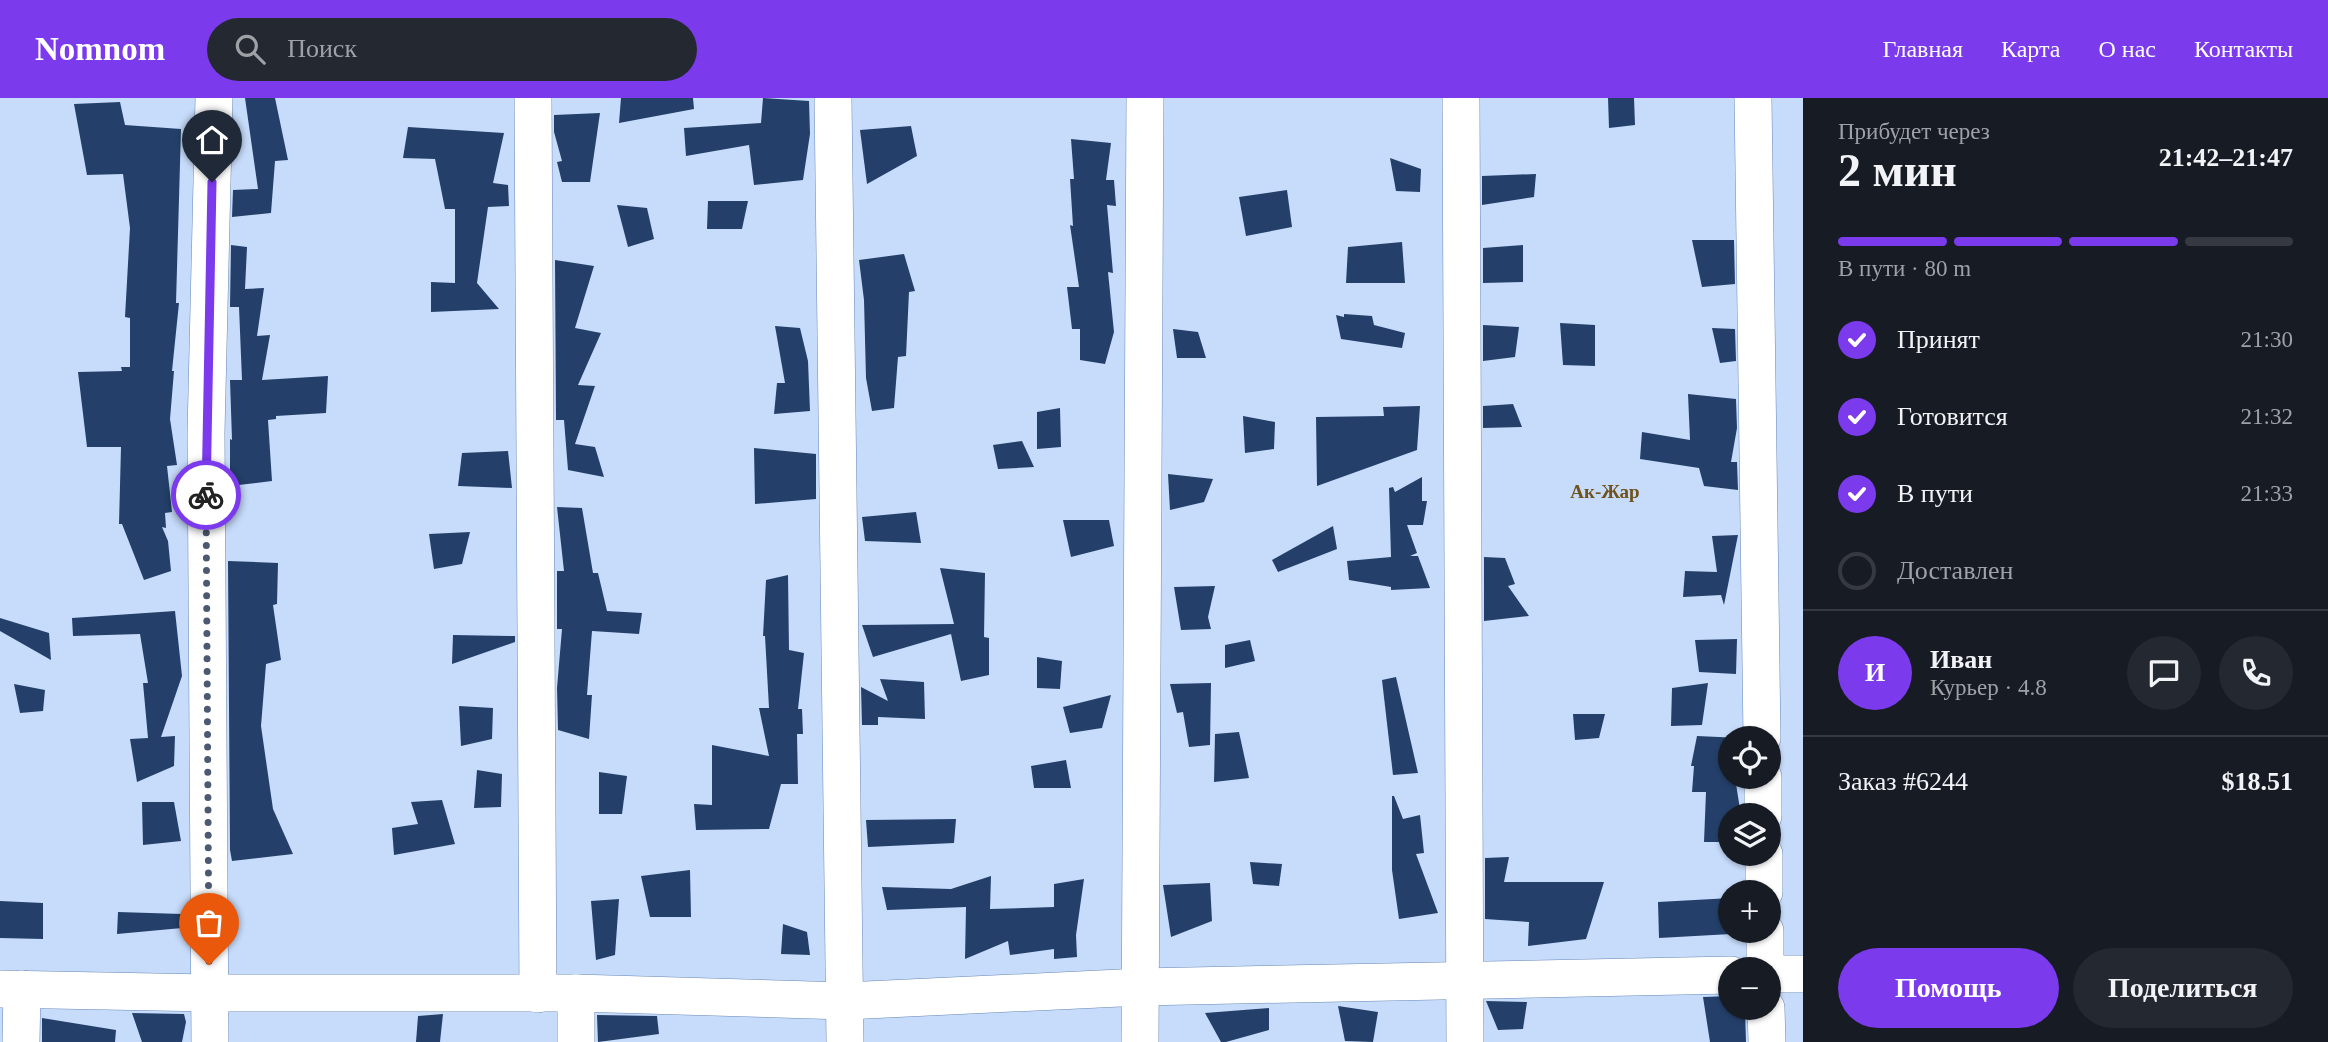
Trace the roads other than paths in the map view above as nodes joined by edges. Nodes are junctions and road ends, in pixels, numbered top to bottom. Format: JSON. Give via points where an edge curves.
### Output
{"nodes":[{"id":1,"x":214,"y":98,"type":"edge"},
{"id":2,"x":533,"y":98,"type":"edge"},
{"id":3,"x":833,"y":98,"type":"edge"},
{"id":4,"x":1146,"y":98,"type":"edge"},
{"id":5,"x":1461,"y":98,"type":"edge"},
{"id":6,"x":1753,"y":98,"type":"edge"},
{"id":7,"x":1762,"y":726,"type":"edge"},
{"id":8,"x":1781,"y":974,"type":"edge"},
{"id":9,"x":1803,"y":974,"type":"edge"},
{"id":10,"x":1718,"y":975,"type":"edge"},
{"id":11,"x":1465,"y":982,"type":"junction"},
{"id":12,"x":1141,"y":987,"type":"junction"},
{"id":13,"x":11,"y":989,"type":"edge"},
{"id":14,"x":209,"y":993,"type":"junction"},
{"id":15,"x":576,"y":993,"type":"junction"},
{"id":16,"x":538,"y":994,"type":"junction"},
{"id":17,"x":845,"y":1001,"type":"junction"},
{"id":18,"x":1766,"y":1020,"type":"edge"},
{"id":19,"x":21,"y":1042,"type":"edge"},
{"id":20,"x":210,"y":1042,"type":"edge"},
{"id":21,"x":576,"y":1042,"type":"edge"},
{"id":22,"x":845,"y":1042,"type":"edge"},
{"id":23,"x":1140,"y":1042,"type":"edge"},
{"id":24,"x":1465,"y":1042,"type":"edge"},
{"id":25,"x":1767,"y":1042,"type":"edge"}],
"edges":[{"from":1,"to":14,"type":"street","via":[[206,433]]},
{"from":2,"to":16,"type":"street"},
{"from":3,"to":17,"type":"street"},
{"from":4,"to":12,"type":"street"},
{"from":5,"to":11,"type":"street"},
{"from":6,"to":7,"type":"street"},
{"from":8,"to":9,"type":"street"},
{"from":10,"to":11,"type":"street"},
{"from":11,"to":12,"type":"street"},
{"from":11,"to":24,"type":"street"},
{"from":12,"to":17,"type":"street"},
{"from":12,"to":23,"type":"street"},
{"from":13,"to":14,"type":"street"},
{"from":13,"to":19,"type":"street"},
{"from":14,"to":16,"type":"street"},
{"from":14,"to":20,"type":"street"},
{"from":15,"to":16,"type":"street"},
{"from":15,"to":17,"type":"street"},
{"from":15,"to":21,"type":"street"},
{"from":17,"to":22,"type":"street"},
{"from":18,"to":25,"type":"street"}]}
